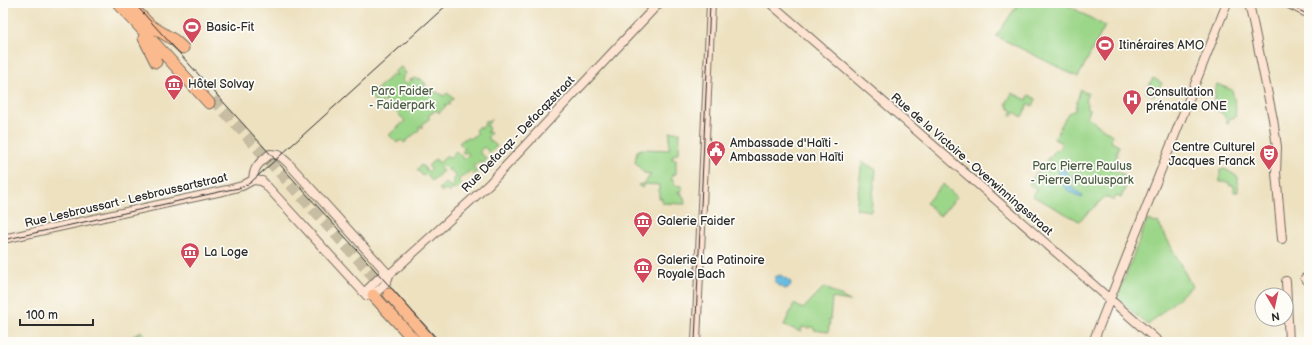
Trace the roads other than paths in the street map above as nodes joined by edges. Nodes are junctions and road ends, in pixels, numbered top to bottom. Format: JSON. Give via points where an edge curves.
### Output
{"nodes":[{"id":1,"x":118,"y":3,"type":"edge"},
{"id":2,"x":126,"y":3,"type":"edge"},
{"id":3,"x":659,"y":3,"type":"edge"},
{"id":4,"x":711,"y":3,"type":"edge"},
{"id":5,"x":770,"y":3,"type":"edge"},
{"id":6,"x":1227,"y":3,"type":"edge"},
{"id":7,"x":1249,"y":3,"type":"edge"},
{"id":8,"x":1287,"y":3,"type":"edge"},
{"id":9,"x":1309,"y":14,"type":"edge"},
{"id":10,"x":132,"y":19,"type":"junction"},
{"id":11,"x":183,"y":48,"type":"dead end"},
{"id":12,"x":156,"y":62,"type":"dead end"},
{"id":13,"x":253,"y":180,"type":"junction"},
{"id":14,"x":3,"y":239,"type":"edge"},
{"id":15,"x":1282,"y":239,"type":"dead end"},
{"id":16,"x":389,"y":275,"type":"junction"},
{"id":17,"x":1286,"y":281,"type":"dead end"},
{"id":18,"x":370,"y":295,"type":"junction"},
{"id":19,"x":1110,"y":299,"type":"junction"},
{"id":20,"x":416,"y":342,"type":"edge"},
{"id":21,"x":424,"y":342,"type":"edge"},
{"id":22,"x":431,"y":342,"type":"edge"},
{"id":23,"x":696,"y":342,"type":"edge"},
{"id":24,"x":1093,"y":342,"type":"edge"},
{"id":25,"x":1159,"y":342,"type":"edge"},
{"id":26,"x":1288,"y":342,"type":"edge"}],
"edges":[{"from":1,"to":10,"type":"highway"},
{"from":2,"to":10,"type":"highway","via":[[211,101]]},
{"from":2,"to":11,"type":"highway","via":[[151,26]]},
{"from":3,"to":16,"type":"street","name":"Rue Defacqz - Defacqzstraat","via":[[489,184]]},
{"from":4,"to":23,"type":"street"},
{"from":5,"to":19,"type":"street","name":"Rue de la Victoire - Overwinningsstraat"},
{"from":6,"to":19,"type":"street"},
{"from":7,"to":15,"type":"street","via":[[1277,147],[1276,173]]},
{"from":8,"to":9,"type":"street"},
{"from":10,"to":12,"type":"highway"},
{"from":13,"to":14,"type":"street","name":"Rue Lesbroussart - Lesbroussartstraat","via":[[227,190]]},
{"from":13,"to":16,"type":"street","via":[[253,171],[257,166],[270,154],[279,155]]},
{"from":13,"to":18,"type":"street","via":[[266,184]]},
{"from":16,"to":18,"type":"street","name":"Rue Defacqz - Defacqzstraat","via":[[388,281]]},
{"from":17,"to":26,"type":"street"},
{"from":18,"to":20,"type":"highway"},
{"from":19,"to":24,"type":"street"},
{"from":19,"to":25,"type":"street","name":"Rue de la Victoire - Overwinningsstraat"},
{"from":21,"to":22,"type":"highway","via":[[388,296]]}]}
